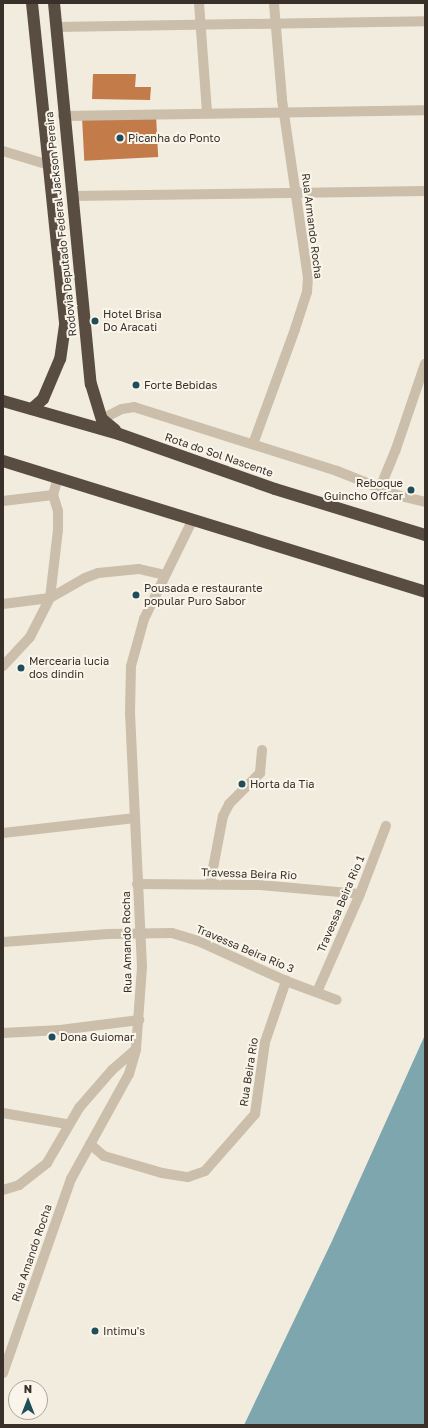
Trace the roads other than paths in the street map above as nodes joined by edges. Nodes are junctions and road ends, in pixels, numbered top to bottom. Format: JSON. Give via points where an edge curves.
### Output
{"nodes":[{"id":1,"x":32,"y":3,"type":"edge"},
{"id":2,"x":54,"y":3,"type":"edge"},
{"id":3,"x":199,"y":3,"type":"edge"},
{"id":4,"x":274,"y":3,"type":"edge"},
{"id":5,"x":425,"y":21,"type":"edge"},
{"id":6,"x":276,"y":23,"type":"junction"},
{"id":7,"x":201,"y":25,"type":"junction"},
{"id":8,"x":57,"y":27,"type":"junction"},
{"id":9,"x":425,"y":110,"type":"edge"},
{"id":10,"x":285,"y":111,"type":"junction"},
{"id":11,"x":206,"y":112,"type":"junction"},
{"id":12,"x":63,"y":116,"type":"junction"},
{"id":13,"x":3,"y":151,"type":"edge"},
{"id":14,"x":49,"y":164,"type":"junction"},
{"id":15,"x":425,"y":191,"type":"edge"},
{"id":16,"x":295,"y":192,"type":"junction"},
{"id":17,"x":72,"y":196,"type":"junction"},
{"id":18,"x":425,"y":364,"type":"edge"},
{"id":19,"x":3,"y":401,"type":"edge"},
{"id":20,"x":32,"y":409,"type":"junction"},
{"id":21,"x":102,"y":419,"type":"junction"},
{"id":22,"x":119,"y":434,"type":"junction"},
{"id":23,"x":253,"y":444,"type":"junction"},
{"id":24,"x":3,"y":461,"type":"edge"},
{"id":25,"x":58,"y":478,"type":"junction"},
{"id":26,"x":380,"y":488,"type":"junction"},
{"id":27,"x":53,"y":495,"type":"junction"},
{"id":28,"x":3,"y":501,"type":"edge"},
{"id":29,"x":425,"y":502,"type":"edge"},
{"id":30,"x":192,"y":521,"type":"junction"},
{"id":31,"x":425,"y":535,"type":"edge"},
{"id":32,"x":164,"y":575,"type":"junction"},
{"id":33,"x":425,"y":592,"type":"edge"},
{"id":34,"x":50,"y":598,"type":"junction"},
{"id":35,"x":3,"y":604,"type":"edge"},
{"id":36,"x":3,"y":666,"type":"edge"},
{"id":37,"x":262,"y":750,"type":"dead end"},
{"id":38,"x":135,"y":818,"type":"junction"},
{"id":39,"x":386,"y":826,"type":"dead end"},
{"id":40,"x":3,"y":833,"type":"edge"},
{"id":41,"x":138,"y":884,"type":"junction"},
{"id":42,"x":210,"y":884,"type":"junction"},
{"id":43,"x":360,"y":894,"type":"junction"},
{"id":44,"x":140,"y":934,"type":"junction"},
{"id":45,"x":3,"y":942,"type":"edge"},
{"id":46,"x":286,"y":980,"type":"junction"},
{"id":47,"x":317,"y":992,"type":"junction"},
{"id":48,"x":337,"y":1000,"type":"dead end"},
{"id":49,"x":139,"y":1020,"type":"junction"},
{"id":50,"x":3,"y":1033,"type":"edge"},
{"id":51,"x":136,"y":1049,"type":"junction"},
{"id":52,"x":3,"y":1113,"type":"edge"},
{"id":53,"x":67,"y":1124,"type":"junction"},
{"id":54,"x":90,"y":1144,"type":"junction"},
{"id":55,"x":4,"y":1191,"type":"edge"},
{"id":56,"x":3,"y":1373,"type":"edge"}],
"edges":[{"from":1,"to":14,"type":"highway","name":"Rodovia Deputado Federal Jackson Pereira"},
{"from":2,"to":8,"type":"highway","name":"Rodovia Deputado Federal Jackson Pereira"},
{"from":3,"to":7,"type":"street"},
{"from":4,"to":6,"type":"street","name":"Rua Armando Rocha"},
{"from":5,"to":6,"type":"street"},
{"from":6,"to":7,"type":"street"},
{"from":6,"to":10,"type":"street","name":"Rua Armando Rocha"},
{"from":7,"to":8,"type":"street"},
{"from":7,"to":11,"type":"street"},
{"from":8,"to":12,"type":"highway","name":"Rodovia Deputado Federal Jackson Pereira"},
{"from":9,"to":10,"type":"street"},
{"from":10,"to":11,"type":"street"},
{"from":10,"to":16,"type":"street","name":"Rua Armando Rocha"},
{"from":11,"to":12,"type":"street"},
{"from":12,"to":17,"type":"highway","name":"Rodovia Deputado Federal Jackson Pereira"},
{"from":13,"to":14,"type":"street"},
{"from":14,"to":20,"type":"highway","name":"Rodovia Deputado Federal Jackson Pereira","via":[[65,325],[64,343],[43,399]]},
{"from":15,"to":16,"type":"street"},
{"from":16,"to":17,"type":"street"},
{"from":16,"to":23,"type":"street","name":"Rua Armando Rocha","via":[[308,278],[307,292]]},
{"from":17,"to":21,"type":"highway","name":"Rodovia Deputado Federal Jackson Pereira","via":[[90,384]]},
{"from":18,"to":26,"type":"street"},
{"from":19,"to":20,"type":"highway","name":"Rota do Sol Nascente"},
{"from":20,"to":22,"type":"highway","name":"Rota do Sol Nascente"},
{"from":21,"to":22,"type":"highway","name":"Rodovia Deputado Federal Jackson Pereira"},
{"from":21,"to":23,"type":"street","via":[[122,409],[134,407]]},
{"from":22,"to":31,"type":"highway","name":"Rota do Sol Nascente","via":[[275,489]]},
{"from":23,"to":26,"type":"street"},
{"from":24,"to":25,"type":"highway"},
{"from":25,"to":27,"type":"street"},
{"from":25,"to":30,"type":"highway"},
{"from":26,"to":29,"type":"street"},
{"from":27,"to":28,"type":"street"},
{"from":27,"to":34,"type":"street","via":[[58,511],[58,530]]},
{"from":30,"to":32,"type":"street","name":"Rua Amando Rocha"},
{"from":30,"to":33,"type":"highway"},
{"from":32,"to":34,"type":"street","via":[[140,569],[98,573]]},
{"from":32,"to":38,"type":"street","name":"Rua Amando Rocha","via":[[136,640],[131,666],[130,713]]},
{"from":34,"to":35,"type":"street"},
{"from":34,"to":36,"type":"street","via":[[30,637]]},
{"from":37,"to":42,"type":"street","via":[[260,774],[229,804],[222,816]]},
{"from":38,"to":40,"type":"street"},
{"from":38,"to":41,"type":"street","name":"Rua Amando Rocha"},
{"from":39,"to":43,"type":"street","name":"Travessa Beira Rio 1"},
{"from":41,"to":42,"type":"street","name":"Travessa Beira Rio"},
{"from":41,"to":44,"type":"street","name":"Rua Amando Rocha"},
{"from":42,"to":43,"type":"street","name":"Travessa Beira Rio","via":[[266,885]]},
{"from":43,"to":47,"type":"street","name":"Travessa Beira Rio 1"},
{"from":44,"to":45,"type":"street","name":"Travessa Beira Rio 3","via":[[101,934]]},
{"from":44,"to":46,"type":"street","name":"Travessa Beira Rio 3","via":[[172,933],[198,940]]},
{"from":44,"to":49,"type":"street","name":"Rua Amando Rocha"},
{"from":46,"to":47,"type":"street","name":"Travessa Beira Rio 3"},
{"from":46,"to":54,"type":"street","name":"Rua Beira Rio","via":[[265,1042],[255,1114],[205,1172],[188,1177],[162,1173],[104,1156]]},
{"from":47,"to":48,"type":"street","name":"Travessa Beira Rio 3"},
{"from":49,"to":50,"type":"street","via":[[60,1030]]},
{"from":49,"to":51,"type":"street","name":"Rua Amando Rocha"},
{"from":51,"to":53,"type":"street","via":[[112,1070]]},
{"from":51,"to":54,"type":"street","name":"Rua Amando Rocha","via":[[129,1074]]},
{"from":52,"to":53,"type":"street"},
{"from":53,"to":55,"type":"street","via":[[47,1163],[19,1185]]},
{"from":54,"to":56,"type":"street","name":"Rua Amando Rocha","via":[[68,1186]]}]}
